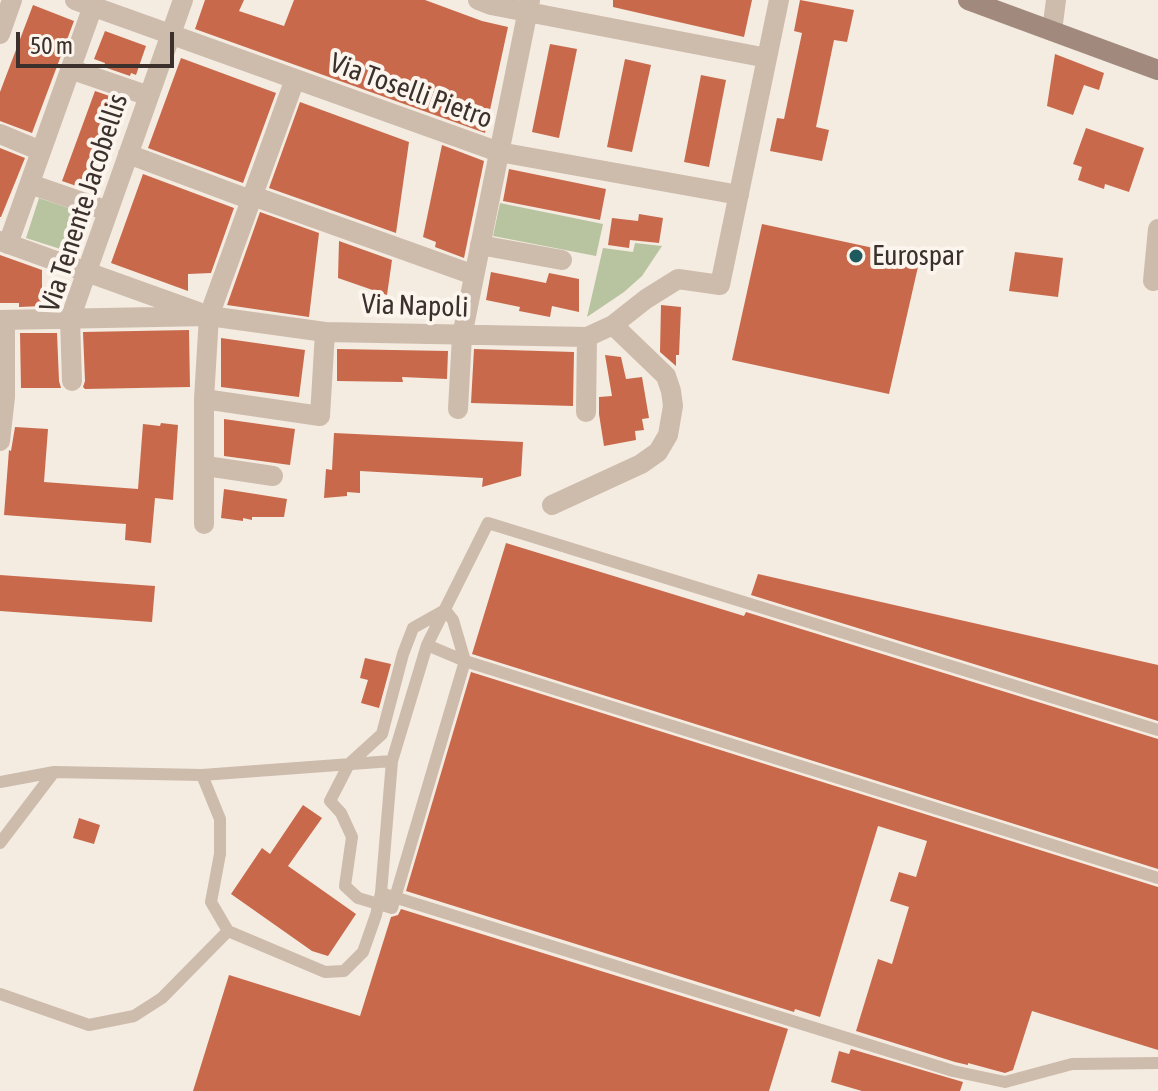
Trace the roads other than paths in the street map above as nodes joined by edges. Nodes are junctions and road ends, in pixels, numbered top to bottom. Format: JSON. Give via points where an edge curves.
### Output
{"nodes":[{"id":1,"x":12,"y":0,"type":"edge"},
{"id":2,"x":183,"y":0,"type":"edge"},
{"id":3,"x":478,"y":0,"type":"edge"},
{"id":4,"x":779,"y":0,"type":"edge"},
{"id":5,"x":968,"y":0,"type":"edge"},
{"id":6,"x":1056,"y":0,"type":"edge"},
{"id":7,"x":84,"y":3,"type":"edge"},
{"id":8,"x":529,"y":6,"type":"edge"},
{"id":9,"x":1052,"y":31,"type":"junction"},
{"id":10,"x":0,"y":34,"type":"edge"},
{"id":11,"x":171,"y":34,"type":"junction"},
{"id":12,"x":767,"y":58,"type":"junction"},
{"id":13,"x":70,"y":69,"type":"junction"},
{"id":14,"x":1158,"y":70,"type":"edge"},
{"id":15,"x":295,"y":79,"type":"junction"},
{"id":16,"x":149,"y":96,"type":"junction"},
{"id":17,"x":0,"y":134,"type":"edge"},
{"id":18,"x":41,"y":151,"type":"junction"},
{"id":19,"x":499,"y":152,"type":"junction"},
{"id":20,"x":128,"y":154,"type":"junction"},
{"id":21,"x":30,"y":184,"type":"junction"},
{"id":22,"x":739,"y":195,"type":"junction"},
{"id":23,"x":252,"y":198,"type":"junction"},
{"id":24,"x":108,"y":211,"type":"junction"},
{"id":25,"x":1158,"y":229,"type":"edge"},
{"id":26,"x":4,"y":243,"type":"edge"},
{"id":27,"x":480,"y":245,"type":"junction"},
{"id":28,"x":562,"y":260,"type":"dead end"},
{"id":29,"x":87,"y":272,"type":"junction"},
{"id":30,"x":474,"y":275,"type":"junction"},
{"id":31,"x":1153,"y":281,"type":"dead end"},
{"id":32,"x":209,"y":316,"type":"junction"},
{"id":33,"x":70,"y":319,"type":"junction"},
{"id":34,"x":3,"y":320,"type":"edge"},
{"id":35,"x":613,"y":325,"type":"junction"},
{"id":36,"x":325,"y":332,"type":"junction"},
{"id":37,"x":462,"y":336,"type":"junction"},
{"id":38,"x":587,"y":337,"type":"junction"},
{"id":39,"x":72,"y":381,"type":"dead end"},
{"id":40,"x":3,"y":397,"type":"edge"},
{"id":41,"x":204,"y":399,"type":"junction"},
{"id":42,"x":458,"y":409,"type":"dead end"},
{"id":43,"x":586,"y":412,"type":"dead end"},
{"id":44,"x":0,"y":441,"type":"edge"},
{"id":45,"x":206,"y":466,"type":"junction"},
{"id":46,"x":273,"y":476,"type":"dead end"},
{"id":47,"x":552,"y":505,"type":"dead end"},
{"id":48,"x":204,"y":524,"type":"dead end"},
{"id":49,"x":445,"y":610,"type":"junction"},
{"id":50,"x":427,"y":645,"type":"junction"},
{"id":51,"x":465,"y":661,"type":"junction"},
{"id":52,"x":1158,"y":730,"type":"edge"},
{"id":53,"x":392,"y":761,"type":"junction"},
{"id":54,"x":349,"y":764,"type":"junction"},
{"id":55,"x":54,"y":772,"type":"junction"},
{"id":56,"x":202,"y":775,"type":"junction"},
{"id":57,"x":0,"y":782,"type":"edge"},
{"id":58,"x":0,"y":843,"type":"edge"},
{"id":59,"x":1158,"y":878,"type":"edge"},
{"id":60,"x":395,"y":897,"type":"junction"},
{"id":61,"x":380,"y":899,"type":"junction"},
{"id":62,"x":228,"y":931,"type":"junction"},
{"id":63,"x":0,"y":994,"type":"edge"},
{"id":64,"x":1158,"y":1063,"type":"edge"}],
"edges":[{"from":1,"to":10,"type":"street"},
{"from":2,"to":11,"type":"street","name":"Via Tenente Jacobellis"},
{"from":3,"to":8,"type":"street"},
{"from":4,"to":12,"type":"street","name":"Via Napoli"},
{"from":5,"to":9,"type":"main road"},
{"from":6,"to":9,"type":"street"},
{"from":7,"to":11,"type":"street","name":"Via Toselli Pietro"},
{"from":7,"to":13,"type":"street"},
{"from":8,"to":12,"type":"street"},
{"from":8,"to":19,"type":"street"},
{"from":9,"to":14,"type":"main road"},
{"from":11,"to":15,"type":"street","name":"Via Toselli Pietro"},
{"from":11,"to":16,"type":"street","name":"Via Tenente Jacobellis"},
{"from":12,"to":22,"type":"street","name":"Via Napoli"},
{"from":13,"to":16,"type":"street"},
{"from":13,"to":18,"type":"street"},
{"from":15,"to":19,"type":"street","name":"Via Toselli Pietro"},
{"from":15,"to":23,"type":"street"},
{"from":16,"to":20,"type":"street","name":"Via Tenente Jacobellis"},
{"from":17,"to":18,"type":"street"},
{"from":18,"to":21,"type":"street"},
{"from":19,"to":22,"type":"street","name":"Via Toselli Pietro"},
{"from":19,"to":27,"type":"street"},
{"from":20,"to":23,"type":"street"},
{"from":20,"to":24,"type":"street","name":"Via Tenente Jacobellis"},
{"from":21,"to":24,"type":"street"},
{"from":21,"to":26,"type":"street"},
{"from":22,"to":35,"type":"street","name":"Via Napoli","via":[[720,285],[678,279]]},
{"from":23,"to":30,"type":"street"},
{"from":23,"to":32,"type":"street"},
{"from":24,"to":29,"type":"street","name":"Via Tenente Jacobellis"},
{"from":25,"to":31,"type":"street"},
{"from":26,"to":29,"type":"street"},
{"from":27,"to":28,"type":"street"},
{"from":27,"to":30,"type":"street"},
{"from":29,"to":32,"type":"street"},
{"from":29,"to":33,"type":"street","name":"Via Tenente Jacobellis"},
{"from":30,"to":37,"type":"street"},
{"from":32,"to":33,"type":"street","name":"Via Napoli"},
{"from":32,"to":36,"type":"street","name":"Via Napoli"},
{"from":32,"to":41,"type":"street"},
{"from":33,"to":34,"type":"street","name":"Via Napoli"},
{"from":33,"to":39,"type":"street","name":"Via Tenente Jacobellis"},
{"from":34,"to":40,"type":"street"},
{"from":35,"to":38,"type":"street","name":"Via Napoli"},
{"from":35,"to":47,"type":"street","via":[[666,376],[673,406],[668,435],[658,452],[641,464]]},
{"from":36,"to":37,"type":"street","name":"Via Napoli"},
{"from":36,"to":41,"type":"street","via":[[320,416]]},
{"from":37,"to":38,"type":"street","name":"Via Napoli"},
{"from":37,"to":42,"type":"street"},
{"from":38,"to":43,"type":"street"},
{"from":40,"to":44,"type":"street"},
{"from":41,"to":45,"type":"street"},
{"from":45,"to":46,"type":"street"},
{"from":45,"to":48,"type":"street"},
{"from":49,"to":50,"type":"lane"},
{"from":49,"to":51,"type":"lane"},
{"from":49,"to":52,"type":"lane","via":[[488,523]]},
{"from":49,"to":54,"type":"lane","via":[[413,628],[382,734]]},
{"from":50,"to":51,"type":"lane"},
{"from":50,"to":53,"type":"lane"},
{"from":51,"to":59,"type":"lane"},
{"from":51,"to":60,"type":"lane"},
{"from":53,"to":54,"type":"lane"},
{"from":53,"to":61,"type":"lane"},
{"from":54,"to":56,"type":"lane"},
{"from":54,"to":61,"type":"lane","via":[[330,801],[352,837],[345,886],[358,898]]},
{"from":55,"to":56,"type":"lane"},
{"from":55,"to":57,"type":"lane"},
{"from":55,"to":58,"type":"lane"},
{"from":56,"to":62,"type":"lane","via":[[220,819],[211,902]]},
{"from":60,"to":61,"type":"lane"},
{"from":60,"to":64,"type":"lane","via":[[966,1074],[1005,1082],[1072,1064]]},
{"from":61,"to":62,"type":"lane","via":[[363,952],[344,971],[325,972]]},
{"from":62,"to":63,"type":"lane","via":[[162,998],[134,1016],[89,1025]]}]}
